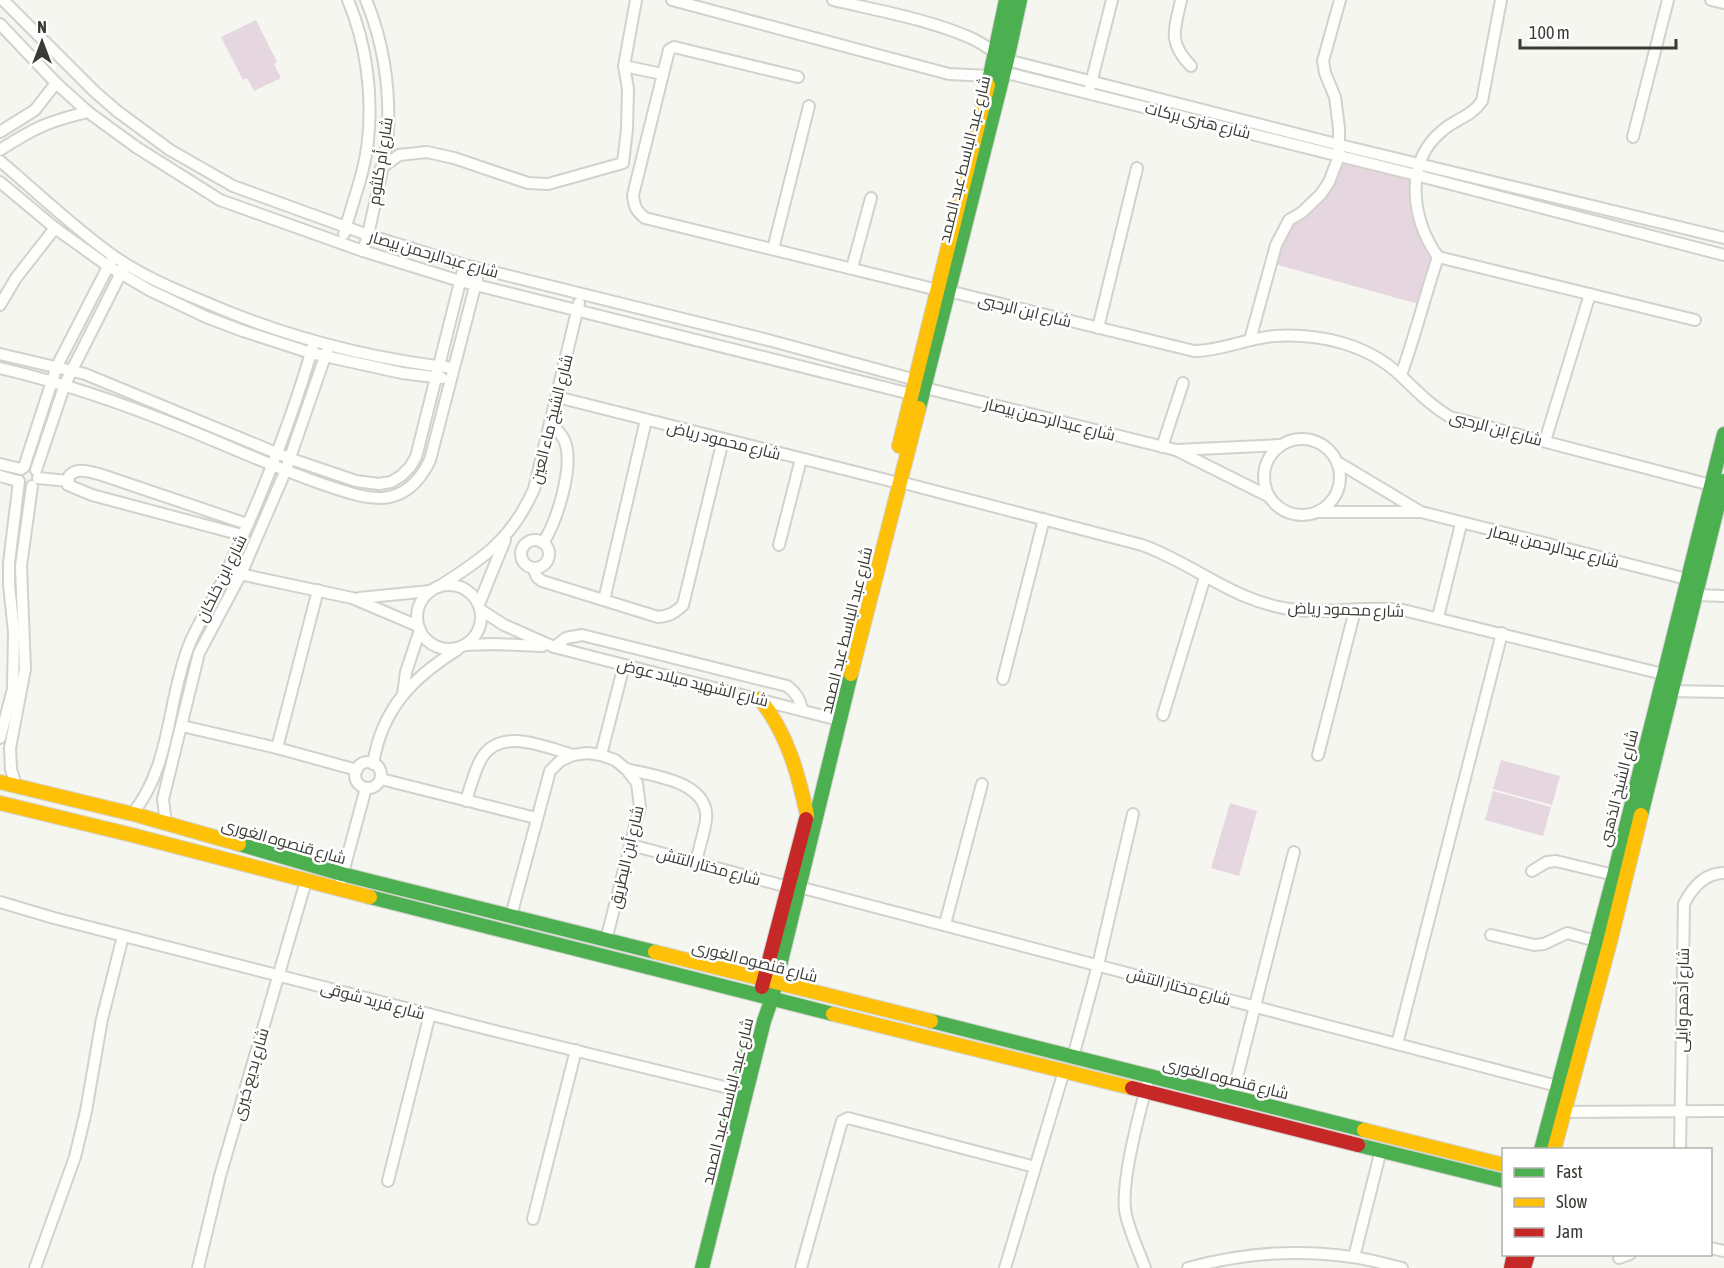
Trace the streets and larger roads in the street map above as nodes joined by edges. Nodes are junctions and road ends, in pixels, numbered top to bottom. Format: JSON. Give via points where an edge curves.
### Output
{"nodes":[{"id":1,"x":3,"y":0,"type":"edge"},
{"id":2,"x":348,"y":0,"type":"edge"},
{"id":3,"x":366,"y":0,"type":"edge"},
{"id":4,"x":636,"y":0,"type":"edge"},
{"id":5,"x":672,"y":0,"type":"edge"},
{"id":6,"x":833,"y":0,"type":"edge"},
{"id":7,"x":1006,"y":0,"type":"edge"},
{"id":8,"x":1020,"y":0,"type":"edge"},
{"id":9,"x":1112,"y":0,"type":"edge"},
{"id":10,"x":1181,"y":0,"type":"edge"},
{"id":11,"x":1340,"y":0,"type":"edge"},
{"id":12,"x":1501,"y":0,"type":"edge"},
{"id":13,"x":1668,"y":0,"type":"edge"},
{"id":14,"x":1711,"y":0,"type":"edge"},
{"id":15,"x":1724,"y":3,"type":"edge"},
{"id":16,"x":0,"y":24,"type":"edge"},
{"id":17,"x":1002,"y":62,"type":"junction"},
{"id":18,"x":624,"y":66,"type":"junction"},
{"id":19,"x":1191,"y":66,"type":"dead end"},
{"id":20,"x":662,"y":74,"type":"junction"},
{"id":21,"x":989,"y":76,"type":"junction"},
{"id":22,"x":798,"y":77,"type":"dead end"},
{"id":23,"x":56,"y":83,"type":"junction"},
{"id":24,"x":1090,"y":87,"type":"junction"},
{"id":25,"x":809,"y":106,"type":"dead end"},
{"id":26,"x":88,"y":112,"type":"junction"},
{"id":27,"x":0,"y":132,"type":"edge"},
{"id":28,"x":1633,"y":137,"type":"dead end"},
{"id":29,"x":0,"y":150,"type":"edge"},
{"id":30,"x":1340,"y":151,"type":"junction"},
{"id":31,"x":0,"y":161,"type":"edge"},
{"id":32,"x":623,"y":163,"type":"junction"},
{"id":33,"x":640,"y":166,"type":"junction"},
{"id":34,"x":381,"y":168,"type":"junction"},
{"id":35,"x":1137,"y":168,"type":"dead end"},
{"id":36,"x":1418,"y":170,"type":"junction"},
{"id":37,"x":0,"y":182,"type":"edge"},
{"id":38,"x":871,"y":198,"type":"dead end"},
{"id":39,"x":346,"y":227,"type":"junction"},
{"id":40,"x":55,"y":228,"type":"junction"},
{"id":41,"x":368,"y":235,"type":"junction"},
{"id":42,"x":1724,"y":238,"type":"edge"},
{"id":43,"x":342,"y":243,"type":"junction"},
{"id":44,"x":773,"y":249,"type":"junction"},
{"id":45,"x":363,"y":251,"type":"junction"},
{"id":46,"x":1724,"y":255,"type":"edge"},
{"id":47,"x":1438,"y":257,"type":"junction"},
{"id":48,"x":111,"y":261,"type":"junction"},
{"id":49,"x":465,"y":265,"type":"junction"},
{"id":50,"x":123,"y":268,"type":"junction"},
{"id":51,"x":852,"y":268,"type":"junction"},
{"id":52,"x":480,"y":269,"type":"junction"},
{"id":53,"x":460,"y":280,"type":"junction"},
{"id":54,"x":476,"y":285,"type":"junction"},
{"id":55,"x":943,"y":291,"type":"junction"},
{"id":56,"x":581,"y":294,"type":"junction"},
{"id":57,"x":1590,"y":294,"type":"junction"},
{"id":58,"x":0,"y":305,"type":"edge"},
{"id":59,"x":577,"y":309,"type":"junction"},
{"id":60,"x":1695,"y":320,"type":"dead end"},
{"id":61,"x":1098,"y":328,"type":"junction"},
{"id":62,"x":1250,"y":340,"type":"junction"},
{"id":63,"x":313,"y":348,"type":"junction"},
{"id":64,"x":327,"y":351,"type":"junction"},
{"id":65,"x":0,"y":354,"type":"edge"},
{"id":66,"x":57,"y":366,"type":"junction"},
{"id":67,"x":0,"y":368,"type":"edge"},
{"id":68,"x":72,"y":370,"type":"junction"},
{"id":69,"x":437,"y":372,"type":"junction"},
{"id":70,"x":452,"y":374,"type":"junction"},
{"id":71,"x":1401,"y":375,"type":"junction"},
{"id":72,"x":52,"y":380,"type":"junction"},
{"id":73,"x":1183,"y":383,"type":"dead end"},
{"id":74,"x":65,"y":384,"type":"junction"},
{"id":75,"x":920,"y":384,"type":"junction"},
{"id":76,"x":911,"y":394,"type":"junction"},
{"id":77,"x":557,"y":397,"type":"junction"},
{"id":78,"x":646,"y":420,"type":"junction"},
{"id":79,"x":550,"y":424,"type":"junction"},
{"id":80,"x":1724,"y":434,"type":"edge"},
{"id":81,"x":723,"y":440,"type":"junction"},
{"id":82,"x":1545,"y":441,"type":"junction"},
{"id":83,"x":1280,"y":445,"type":"junction"},
{"id":84,"x":1162,"y":447,"type":"junction"},
{"id":85,"x":1176,"y":450,"type":"junction"},
{"id":86,"x":277,"y":453,"type":"junction"},
{"id":87,"x":291,"y":459,"type":"junction"},
{"id":88,"x":801,"y":459,"type":"junction"},
{"id":89,"x":0,"y":464,"type":"edge"},
{"id":90,"x":1339,"y":464,"type":"junction"},
{"id":91,"x":272,"y":466,"type":"junction"},
{"id":92,"x":22,"y":468,"type":"junction"},
{"id":93,"x":285,"y":472,"type":"junction"},
{"id":94,"x":0,"y":476,"type":"edge"},
{"id":95,"x":35,"y":478,"type":"junction"},
{"id":96,"x":19,"y":481,"type":"junction"},
{"id":97,"x":68,"y":481,"type":"junction"},
{"id":98,"x":895,"y":482,"type":"junction"},
{"id":99,"x":1718,"y":483,"type":"edge"},
{"id":100,"x":1268,"y":496,"type":"junction"},
{"id":101,"x":1319,"y":512,"type":"junction"},
{"id":102,"x":1420,"y":512,"type":"junction"},
{"id":103,"x":1044,"y":519,"type":"junction"},
{"id":104,"x":247,"y":524,"type":"junction"},
{"id":105,"x":1461,"y":524,"type":"junction"},
{"id":106,"x":242,"y":536,"type":"junction"},
{"id":107,"x":506,"y":537,"type":"junction"},
{"id":108,"x":543,"y":543,"type":"junction"},
{"id":109,"x":779,"y":545,"type":"dead end"},
{"id":110,"x":533,"y":568,"type":"junction"},
{"id":111,"x":227,"y":572,"type":"junction"},
{"id":112,"x":241,"y":574,"type":"junction"},
{"id":113,"x":1205,"y":578,"type":"junction"},
{"id":114,"x":1687,"y":579,"type":"junction"},
{"id":115,"x":4,"y":584,"type":"edge"},
{"id":116,"x":21,"y":588,"type":"junction"},
{"id":117,"x":434,"y":589,"type":"junction"},
{"id":118,"x":318,"y":590,"type":"junction"},
{"id":119,"x":1696,"y":595,"type":"junction"},
{"id":120,"x":1724,"y":596,"type":"edge"},
{"id":121,"x":352,"y":598,"type":"junction"},
{"id":122,"x":604,"y":600,"type":"junction"},
{"id":123,"x":480,"y":607,"type":"junction"},
{"id":124,"x":1355,"y":610,"type":"junction"},
{"id":125,"x":1438,"y":617,"type":"junction"},
{"id":126,"x":419,"y":628,"type":"junction"},
{"id":127,"x":1502,"y":633,"type":"junction"},
{"id":128,"x":462,"y":646,"type":"junction"},
{"id":129,"x":554,"y":647,"type":"junction"},
{"id":130,"x":624,"y":665,"type":"junction"},
{"id":131,"x":1663,"y":674,"type":"junction"},
{"id":132,"x":1003,"y":679,"type":"dead end"},
{"id":133,"x":1666,"y":691,"type":"junction"},
{"id":134,"x":1724,"y":692,"type":"edge"},
{"id":135,"x":403,"y":695,"type":"junction"},
{"id":136,"x":760,"y":699,"type":"junction"},
{"id":137,"x":802,"y":710,"type":"junction"},
{"id":138,"x":1163,"y":715,"type":"dead end"},
{"id":139,"x":831,"y":718,"type":"junction"},
{"id":140,"x":182,"y":726,"type":"junction"},
{"id":141,"x":0,"y":738,"type":"edge"},
{"id":142,"x":164,"y":745,"type":"junction"},
{"id":143,"x":177,"y":748,"type":"junction"},
{"id":144,"x":278,"y":748,"type":"junction"},
{"id":145,"x":601,"y":754,"type":"junction"},
{"id":146,"x":573,"y":755,"type":"junction"},
{"id":147,"x":1318,"y":755,"type":"dead end"},
{"id":148,"x":373,"y":764,"type":"junction"},
{"id":149,"x":626,"y":769,"type":"junction"},
{"id":150,"x":357,"y":770,"type":"junction"},
{"id":151,"x":381,"y":778,"type":"junction"},
{"id":152,"x":0,"y":782,"type":"edge"},
{"id":153,"x":982,"y":784,"type":"dead end"},
{"id":154,"x":16,"y":786,"type":"junction"},
{"id":155,"x":366,"y":788,"type":"junction"},
{"id":156,"x":466,"y":801,"type":"junction"},
{"id":157,"x":1,"y":807,"type":"edge"},
{"id":158,"x":132,"y":814,"type":"junction"},
{"id":159,"x":807,"y":814,"type":"junction"},
{"id":160,"x":1133,"y":814,"type":"dead end"},
{"id":161,"x":536,"y":819,"type":"junction"},
{"id":162,"x":166,"y":824,"type":"junction"},
{"id":163,"x":631,"y":845,"type":"junction"},
{"id":164,"x":1294,"y":852,"type":"dead end"},
{"id":165,"x":288,"y":860,"type":"junction"},
{"id":166,"x":696,"y":862,"type":"junction"},
{"id":167,"x":1532,"y":871,"type":"dead end"},
{"id":168,"x":1724,"y":873,"type":"edge"},
{"id":169,"x":342,"y":874,"type":"junction"},
{"id":170,"x":283,"y":875,"type":"junction"},
{"id":171,"x":1614,"y":875,"type":"junction"},
{"id":172,"x":306,"y":881,"type":"junction"},
{"id":173,"x":794,"y":887,"type":"junction"},
{"id":174,"x":339,"y":889,"type":"junction"},
{"id":175,"x":0,"y":902,"type":"edge"},
{"id":176,"x":511,"y":916,"type":"junction"},
{"id":177,"x":945,"y":924,"type":"junction"},
{"id":178,"x":1491,"y":935,"type":"dead end"},
{"id":179,"x":123,"y":936,"type":"junction"},
{"id":180,"x":606,"y":940,"type":"junction"},
{"id":181,"x":1596,"y":941,"type":"junction"},
{"id":182,"x":1098,"y":965,"type":"junction"},
{"id":183,"x":279,"y":975,"type":"junction"},
{"id":184,"x":770,"y":981,"type":"junction"},
{"id":185,"x":766,"y":997,"type":"junction"},
{"id":186,"x":1255,"y":1006,"type":"junction"},
{"id":187,"x":430,"y":1014,"type":"junction"},
{"id":188,"x":1397,"y":1044,"type":"junction"},
{"id":189,"x":576,"y":1050,"type":"junction"},
{"id":190,"x":1073,"y":1057,"type":"junction"},
{"id":191,"x":1064,"y":1071,"type":"junction"},
{"id":192,"x":1149,"y":1076,"type":"junction"},
{"id":193,"x":1557,"y":1086,"type":"junction"},
{"id":194,"x":742,"y":1091,"type":"junction"},
{"id":195,"x":1145,"y":1091,"type":"junction"},
{"id":196,"x":1232,"y":1097,"type":"junction"},
{"id":197,"x":1724,"y":1111,"type":"edge"},
{"id":198,"x":1558,"y":1112,"type":"junction"},
{"id":199,"x":1680,"y":1112,"type":"junction"},
{"id":200,"x":1541,"y":1148,"type":"edge"},
{"id":201,"x":1554,"y":1148,"type":"edge"},
{"id":202,"x":1680,"y":1148,"type":"edge"},
{"id":203,"x":1381,"y":1150,"type":"junction"},
{"id":204,"x":1502,"y":1165,"type":"edge"},
{"id":205,"x":1035,"y":1167,"type":"junction"},
{"id":206,"x":388,"y":1181,"type":"dead end"},
{"id":207,"x":1502,"y":1181,"type":"edge"},
{"id":208,"x":533,"y":1219,"type":"dead end"},
{"id":209,"x":1354,"y":1257,"type":"junction"},
{"id":210,"x":35,"y":1268,"type":"edge"},
{"id":211,"x":198,"y":1268,"type":"edge"},
{"id":212,"x":694,"y":1268,"type":"edge"},
{"id":213,"x":702,"y":1268,"type":"edge"},
{"id":214,"x":801,"y":1268,"type":"edge"},
{"id":215,"x":1005,"y":1268,"type":"edge"},
{"id":216,"x":1145,"y":1268,"type":"edge"},
{"id":217,"x":1188,"y":1268,"type":"edge"},
{"id":218,"x":1402,"y":1268,"type":"edge"}],
"edges":[{"from":1,"to":39,"type":"street","name":"شارع عبدالرحمن بيصار","via":[[94,91],[170,150],[233,186]]},
{"from":2,"to":39,"type":"street","name":"شارع أم كلثوم","via":[[366,62],[368,140]]},
{"from":3,"to":34,"type":"street","name":"شارع أم كلثوم","via":[[379,40],[388,98]]},
{"from":4,"to":18,"type":"street"},
{"from":5,"to":21,"type":"street","name":"شارع هنرى بركات","via":[[949,74]]},
{"from":6,"to":17,"type":"street","name":"شارع هنرى بركات","via":[[934,25],[973,39]]},
{"from":7,"to":17,"type":"street","name":"شارع عبد الباسط عبد الصمد"},
{"from":8,"to":17,"type":"street","name":"شارع عبد الباسط عبد الصمد"},
{"from":9,"to":24,"type":"street"},
{"from":10,"to":19,"type":"street","via":[[1173,34],[1175,45]]},
{"from":11,"to":30,"type":"street","via":[[1323,61],[1335,97]]},
{"from":12,"to":36,"type":"street","via":[[1482,101],[1468,116],[1440,132]]},
{"from":13,"to":28,"type":"street"},
{"from":14,"to":15,"type":"street"},
{"from":16,"to":23,"type":"street","name":"شارع عبدالرحمن بيصار"},
{"from":17,"to":21,"type":"street","name":"شارع عبد الباسط عبد الصمد"},
{"from":17,"to":21,"type":"street","name":"شارع هنرى بركات"},
{"from":17,"to":24,"type":"street","name":"شارع هنرى بركات"},
{"from":17,"to":55,"type":"street","name":"شارع عبد الباسط عبد الصمد"},
{"from":18,"to":20,"type":"street"},
{"from":18,"to":32,"type":"street","via":[[628,89]]},
{"from":20,"to":22,"type":"street","name":"شارع ابن الرحبى","via":[[668,51],[674,47]]},
{"from":20,"to":33,"type":"street","name":"شارع ابن الرحبى"},
{"from":21,"to":55,"type":"street","name":"شارع عبد الباسط عبد الصمد"},
{"from":23,"to":26,"type":"street","name":"شارع عبدالرحمن بيصار"},
{"from":23,"to":27,"type":"street","via":[[35,110]]},
{"from":24,"to":30,"type":"street","name":"شارع هنرى بركات"},
{"from":25,"to":44,"type":"street"},
{"from":26,"to":29,"type":"street","via":[[47,122]]},
{"from":26,"to":43,"type":"street","name":"شارع عبدالرحمن بيصار","via":[[220,200]]},
{"from":30,"to":36,"type":"street","name":"شارع هنرى بركات"},
{"from":30,"to":62,"type":"street","via":[[1321,194],[1289,220],[1276,245]]},
{"from":31,"to":48,"type":"street"},
{"from":32,"to":33,"type":"street"},
{"from":32,"to":34,"type":"street","via":[[548,184],[528,183],[427,152],[399,155]]},
{"from":33,"to":44,"type":"street","name":"شارع ابن الرحبى","via":[[633,195],[638,212],[645,218]]},
{"from":34,"to":41,"type":"street","name":"شارع أم كلثوم"},
{"from":35,"to":61,"type":"street"},
{"from":36,"to":42,"type":"street","name":"شارع هنرى بركات"},
{"from":36,"to":46,"type":"street","name":"شارع هنرى بركات"},
{"from":36,"to":47,"type":"street","via":[[1415,197],[1419,217]]},
{"from":37,"to":40,"type":"street"},
{"from":38,"to":51,"type":"street"},
{"from":39,"to":41,"type":"street","name":"شارع عبدالرحمن بيصار"},
{"from":39,"to":43,"type":"street","name":"شارع أم كلثوم"},
{"from":40,"to":48,"type":"street"},
{"from":40,"to":58,"type":"street"},
{"from":41,"to":45,"type":"street","name":"شارع أم كلثوم"},
{"from":41,"to":49,"type":"street","name":"شارع عبدالرحمن بيصار"},
{"from":43,"to":45,"type":"street","name":"شارع عبدالرحمن بيصار"},
{"from":44,"to":51,"type":"street","name":"شارع ابن الرحبى"},
{"from":45,"to":53,"type":"street","name":"شارع عبدالرحمن بيصار"},
{"from":47,"to":57,"type":"street"},
{"from":47,"to":71,"type":"street"},
{"from":48,"to":50,"type":"street"},
{"from":48,"to":66,"type":"street"},
{"from":49,"to":52,"type":"street","name":"شارع عبدالرحمن بيصار"},
{"from":49,"to":53,"type":"street"},
{"from":50,"to":63,"type":"street"},
{"from":50,"to":68,"type":"street"},
{"from":51,"to":55,"type":"street","name":"شارع ابن الرحبى"},
{"from":52,"to":54,"type":"street"},
{"from":52,"to":56,"type":"street","name":"شارع عبدالرحمن بيصار"},
{"from":53,"to":54,"type":"street","name":"شارع عبدالرحمن بيصار"},
{"from":53,"to":69,"type":"street"},
{"from":54,"to":59,"type":"street","name":"شارع عبدالرحمن بيصار"},
{"from":54,"to":70,"type":"street"},
{"from":55,"to":61,"type":"street","name":"شارع ابن الرحبى"},
{"from":55,"to":75,"type":"street","name":"شارع عبد الباسط عبد الصمد"},
{"from":56,"to":59,"type":"street","name":"شارع الشيخ ماء العين"},
{"from":56,"to":75,"type":"street","name":"شارع عبدالرحمن بيصار","via":[[768,340]]},
{"from":57,"to":60,"type":"street"},
{"from":57,"to":82,"type":"street"},
{"from":59,"to":76,"type":"street","name":"شارع عبدالرحمن بيصار"},
{"from":59,"to":77,"type":"street","name":"شارع الشيخ ماء العين"},
{"from":61,"to":62,"type":"street","name":"شارع ابن الرحبى","via":[[1194,351],[1225,348]]},
{"from":62,"to":71,"type":"street","name":"شارع ابن الرحبى","via":[[1290,335],[1330,339],[1368,353]]},
{"from":63,"to":64,"type":"street"},
{"from":63,"to":86,"type":"street","name":"شارع ابن خلكان"},
{"from":64,"to":69,"type":"street","via":[[402,373]]},
{"from":64,"to":87,"type":"street","name":"شارع ابن خلكان"},
{"from":65,"to":66,"type":"street"},
{"from":66,"to":68,"type":"street"},
{"from":66,"to":72,"type":"street"},
{"from":67,"to":72,"type":"street"},
{"from":68,"to":74,"type":"street"},
{"from":68,"to":86,"type":"street"},
{"from":69,"to":70,"type":"street"},
{"from":69,"to":87,"type":"street","via":[[416,457],[391,482],[362,482]]},
{"from":70,"to":93,"type":"street","via":[[430,460],[413,485],[400,493],[370,498]]},
{"from":71,"to":82,"type":"street","name":"شارع ابن الرحبى","via":[[1423,399],[1450,417]]},
{"from":72,"to":74,"type":"street"},
{"from":72,"to":92,"type":"street"},
{"from":73,"to":84,"type":"street"},
{"from":74,"to":91,"type":"street","via":[[187,429]]},
{"from":74,"to":95,"type":"street"},
{"from":75,"to":76,"type":"street","name":"شارع عبد الباسط عبد الصمد"},
{"from":75,"to":84,"type":"street","name":"شارع عبدالرحمن بيصار"},
{"from":75,"to":98,"type":"street","name":"شارع عبد الباسط عبد الصمد"},
{"from":76,"to":98,"type":"street","name":"شارع عبد الباسط عبد الصمد"},
{"from":77,"to":78,"type":"street","name":"شارع محمود رياض"},
{"from":77,"to":79,"type":"street","name":"شارع الشيخ ماء العين"},
{"from":78,"to":81,"type":"street","name":"شارع محمود رياض"},
{"from":78,"to":122,"type":"street"},
{"from":79,"to":107,"type":"street","name":"شارع الشيخ ماء العين","via":[[534,489]]},
{"from":79,"to":108,"type":"street","via":[[559,431],[567,452],[559,509]]},
{"from":80,"to":99,"type":"street","name":"شارع الشيخ الذهبى"},
{"from":81,"to":88,"type":"street","name":"شارع محمود رياض"},
{"from":81,"to":122,"type":"street","via":[[683,604],[676,612],[658,617]]},
{"from":82,"to":99,"type":"street","name":"شارع ابن الرحبى"},
{"from":83,"to":85,"type":"street","name":"شارع عبدالرحمن بيصار"},
{"from":83,"to":90,"type":"street","via":[[1302,438],[1314,440],[1333,453]]},
{"from":83,"to":100,"type":"street","via":[[1271,453],[1263,474]]},
{"from":84,"to":85,"type":"street","name":"شارع عبدالرحمن بيصار"},
{"from":85,"to":100,"type":"street","name":"شارع عبدالرحمن بيصار"},
{"from":86,"to":87,"type":"street"},
{"from":86,"to":91,"type":"street","name":"شارع ابن خلكان"},
{"from":87,"to":93,"type":"street","name":"شارع ابن خلكان"},
{"from":88,"to":98,"type":"street","name":"شارع محمود رياض"},
{"from":88,"to":109,"type":"street"},
{"from":89,"to":92,"type":"street"},
{"from":90,"to":101,"type":"street","via":[[1338,491]]},
{"from":90,"to":102,"type":"street","name":"شارع عبدالرحمن بيصار"},
{"from":91,"to":93,"type":"street"},
{"from":91,"to":104,"type":"street","name":"شارع ابن خلكان"},
{"from":92,"to":95,"type":"street","via":[[30,466]]},
{"from":92,"to":96,"type":"street"},
{"from":93,"to":112,"type":"street","name":"شارع ابن خلكان"},
{"from":94,"to":96,"type":"street"},
{"from":95,"to":96,"type":"street","via":[[25,486]]},
{"from":95,"to":97,"type":"street"},
{"from":95,"to":116,"type":"street"},
{"from":96,"to":115,"type":"street"},
{"from":97,"to":104,"type":"street","via":[[72,472],[99,474]]},
{"from":97,"to":106,"type":"street","via":[[73,488],[92,495]]},
{"from":98,"to":103,"type":"street","name":"شارع محمود رياض"},
{"from":98,"to":139,"type":"street","name":"شارع عبد الباسط عبد الصمد"},
{"from":98,"to":173,"type":"street","name":"شارع عبد الباسط عبد الصمد"},
{"from":99,"to":114,"type":"street","name":"شارع الشيخ الذهبى"},
{"from":99,"to":119,"type":"street","name":"شارع الشيخ الذهبى"},
{"from":100,"to":101,"type":"street","via":[[1291,514]]},
{"from":101,"to":102,"type":"street","name":"شارع عبدالرحمن بيصار"},
{"from":102,"to":105,"type":"street","name":"شارع عبدالرحمن بيصار"},
{"from":103,"to":113,"type":"street","name":"شارع محمود رياض","via":[[1165,553]]},
{"from":103,"to":132,"type":"street"},
{"from":104,"to":106,"type":"street","name":"شارع ابن خلكان"},
{"from":105,"to":114,"type":"street","name":"شارع عبدالرحمن بيصار"},
{"from":105,"to":125,"type":"street"},
{"from":106,"to":111,"type":"street","name":"شارع ابن خلكان"},
{"from":107,"to":117,"type":"street","name":"شارع الشيخ ماء العين"},
{"from":107,"to":123,"type":"street","name":"شارع الشيخ ماء العين"},
{"from":108,"to":110,"type":"street","via":[[548,557],[543,565]]},
{"from":108,"to":110,"type":"street","via":[[533,540],[524,546],[521,557]]},
{"from":110,"to":122,"type":"street","via":[[542,581]]},
{"from":111,"to":112,"type":"street"},
{"from":111,"to":142,"type":"street","name":"شارع ابن خلكان","via":[[188,649]]},
{"from":112,"to":118,"type":"street"},
{"from":112,"to":140,"type":"street","name":"شارع ابن خلكان","via":[[199,653]]},
{"from":113,"to":124,"type":"street","name":"شارع محمود رياض","via":[[1245,597],[1288,609]]},
{"from":113,"to":138,"type":"street"},
{"from":114,"to":131,"type":"street","name":"شارع الشيخ الذهبى"},
{"from":115,"to":116,"type":"street"},
{"from":115,"to":141,"type":"street","via":[[14,632],[15,674]]},
{"from":116,"to":154,"type":"street","via":[[25,669],[9,758]]},
{"from":117,"to":121,"type":"street"},
{"from":117,"to":123,"type":"street","via":[[448,585],[466,590]]},
{"from":117,"to":126,"type":"street","via":[[419,607]]},
{"from":118,"to":121,"type":"street"},
{"from":118,"to":144,"type":"street"},
{"from":119,"to":120,"type":"street"},
{"from":119,"to":133,"type":"street","name":"شارع الشيخ الذهبى"},
{"from":121,"to":126,"type":"street"},
{"from":123,"to":128,"type":"street","via":[[477,634]]},
{"from":123,"to":129,"type":"street","name":"شارع الشهيد ميلاد عوض","via":[[504,625]]},
{"from":124,"to":125,"type":"street","name":"شارع محمود رياض","via":[[1387,608]]},
{"from":124,"to":147,"type":"street"},
{"from":125,"to":127,"type":"street","name":"شارع محمود رياض"},
{"from":126,"to":128,"type":"street","via":[[437,646]]},
{"from":126,"to":135,"type":"street"},
{"from":127,"to":131,"type":"street","name":"شارع محمود رياض"},
{"from":127,"to":188,"type":"street"},
{"from":128,"to":129,"type":"street","name":"شارع الشهيد ميلاد عوض"},
{"from":128,"to":135,"type":"street","via":[[418,678]]},
{"from":129,"to":130,"type":"street","name":"شارع الشهيد ميلاد عوض"},
{"from":129,"to":137,"type":"street","via":[[566,638],[582,635],[786,686],[795,692]]},
{"from":130,"to":136,"type":"street","name":"شارع الشهيد ميلاد عوض"},
{"from":130,"to":145,"type":"street"},
{"from":131,"to":133,"type":"street","name":"شارع الشيخ الذهبى"},
{"from":133,"to":134,"type":"street"},
{"from":133,"to":171,"type":"street","name":"شارع الشيخ الذهبى"},
{"from":133,"to":198,"type":"street","name":"شارع الشيخ الذهبى","via":[[1610,942]]},
{"from":135,"to":148,"type":"street","via":[[383,727]]},
{"from":136,"to":137,"type":"street","name":"شارع الشهيد ميلاد عوض"},
{"from":136,"to":159,"type":"street","via":[[791,749]]},
{"from":137,"to":139,"type":"street","name":"شارع الشهيد ميلاد عوض"},
{"from":139,"to":159,"type":"street","name":"شارع عبد الباسط عبد الصمد"},
{"from":140,"to":143,"type":"street","name":"شارع ابن خلكان"},
{"from":140,"to":144,"type":"street"},
{"from":142,"to":143,"type":"street"},
{"from":142,"to":158,"type":"street","name":"شارع ابن خلكان","via":[[152,784]]},
{"from":143,"to":162,"type":"street","name":"شارع ابن خلكان","via":[[163,799]]},
{"from":144,"to":150,"type":"street"},
{"from":145,"to":146,"type":"street"},
{"from":145,"to":149,"type":"street"},
{"from":146,"to":156,"type":"street","via":[[522,740],[498,744],[480,760]]},
{"from":146,"to":161,"type":"street","via":[[550,771]]},
{"from":148,"to":150,"type":"street","via":[[365,763]]},
{"from":148,"to":151,"type":"street","via":[[379,768]]},
{"from":149,"to":163,"type":"street","name":"شارع أبن البطريق","via":[[637,783],[640,807]]},
{"from":149,"to":166,"type":"street","via":[[684,785],[700,798],[706,818]]},
{"from":150,"to":155,"type":"street","via":[[357,781]]},
{"from":151,"to":155,"type":"street","via":[[377,785]]},
{"from":151,"to":156,"type":"street"},
{"from":152,"to":154,"type":"street","name":"شارع قنصوه الغورى"},
{"from":153,"to":177,"type":"street"},
{"from":154,"to":158,"type":"street","name":"شارع قنصوه الغورى"},
{"from":155,"to":169,"type":"street"},
{"from":156,"to":161,"type":"street"},
{"from":157,"to":170,"type":"street","name":"شارع قنصوه الغورى","via":[[132,834]]},
{"from":158,"to":162,"type":"street","name":"شارع قنصوه الغورى"},
{"from":159,"to":173,"type":"street","name":"شارع عبد الباسط عبد الصمد"},
{"from":160,"to":182,"type":"street"},
{"from":161,"to":176,"type":"street"},
{"from":162,"to":165,"type":"street","name":"شارع قنصوه الغورى"},
{"from":163,"to":166,"type":"street","name":"شارع مختار التتش"},
{"from":163,"to":180,"type":"street","name":"شارع أبن البطريق"},
{"from":164,"to":186,"type":"street"},
{"from":165,"to":169,"type":"street","name":"شارع قنصوه الغورى"},
{"from":165,"to":170,"type":"street"},
{"from":166,"to":173,"type":"street","name":"شارع مختار التتش"},
{"from":167,"to":171,"type":"street","via":[[1556,861]]},
{"from":168,"to":199,"type":"street","name":"شارع أدهم وايلى","via":[[1705,878],[1684,904]]},
{"from":169,"to":174,"type":"street"},
{"from":169,"to":176,"type":"street","name":"شارع قنصوه الغورى"},
{"from":170,"to":172,"type":"street","name":"شارع قنصوه الغورى"},
{"from":171,"to":181,"type":"street","name":"شارع الشيخ الذهبى"},
{"from":172,"to":174,"type":"street","name":"شارع قنصوه الغورى"},
{"from":172,"to":183,"type":"street","name":"شارع بديع خيرى"},
{"from":173,"to":177,"type":"street","name":"شارع مختار التتش"},
{"from":173,"to":184,"type":"street","name":"شارع عبد الباسط عبد الصمد"},
{"from":174,"to":185,"type":"street","name":"شارع قنصوه الغورى"},
{"from":175,"to":179,"type":"street","name":"شارع فريد شوقى"},
{"from":176,"to":180,"type":"street","name":"شارع قنصوه الغورى"},
{"from":177,"to":182,"type":"street","name":"شارع مختار التتش"},
{"from":178,"to":181,"type":"street","via":[[1534,945],[1567,933]]},
{"from":179,"to":183,"type":"street","name":"شارع فريد شوقى"},
{"from":179,"to":210,"type":"street","via":[[75,1158]]},
{"from":180,"to":184,"type":"street","name":"شارع قنصوه الغورى"},
{"from":181,"to":193,"type":"street","name":"شارع الشيخ الذهبى"},
{"from":182,"to":186,"type":"street","name":"شارع مختار التتش"},
{"from":182,"to":190,"type":"street"},
{"from":183,"to":187,"type":"street","name":"شارع فريد شوقى"},
{"from":183,"to":211,"type":"street","name":"شارع بديع خيرى","via":[[220,1176]]},
{"from":184,"to":185,"type":"street","name":"شارع عبد الباسط عبد الصمد"},
{"from":184,"to":190,"type":"street","name":"شارع قنصوه الغورى"},
{"from":185,"to":191,"type":"street","name":"شارع قنصوه الغورى"},
{"from":185,"to":194,"type":"street","name":"شارع عبد الباسط عبد الصمد"},
{"from":186,"to":188,"type":"street","name":"شارع مختار التتش"},
{"from":186,"to":196,"type":"street"},
{"from":187,"to":189,"type":"street","name":"شارع فريد شوقى"},
{"from":187,"to":206,"type":"street"},
{"from":188,"to":193,"type":"street","name":"شارع مختار التتش"},
{"from":189,"to":194,"type":"street","name":"شارع فريد شوقى"},
{"from":189,"to":208,"type":"street"},
{"from":190,"to":192,"type":"street","name":"شارع قنصوه الغورى"},
{"from":191,"to":195,"type":"street","name":"شارع قنصوه الغورى"},
{"from":191,"to":205,"type":"street"},
{"from":192,"to":195,"type":"street"},
{"from":192,"to":196,"type":"street","name":"شارع قنصوه الغورى"},
{"from":193,"to":198,"type":"street","name":"شارع الشيخ الذهبى"},
{"from":194,"to":212,"type":"street","name":"شارع عبد الباسط عبد الصمد"},
{"from":194,"to":213,"type":"street","name":"شارع عبد الباسط عبد الصمد"},
{"from":195,"to":203,"type":"street","name":"شارع قنصوه الغورى"},
{"from":195,"to":216,"type":"street","via":[[1124,1197],[1126,1215]]},
{"from":196,"to":204,"type":"street","name":"شارع قنصوه الغورى"},
{"from":197,"to":199,"type":"street"},
{"from":198,"to":199,"type":"street"},
{"from":198,"to":200,"type":"street","name":"شارع الشيخ الذهبى"},
{"from":198,"to":201,"type":"street","name":"شارع الشيخ الذهبى"},
{"from":199,"to":202,"type":"street","name":"شارع أدهم وايلى"},
{"from":203,"to":207,"type":"street","name":"شارع قنصوه الغورى"},
{"from":203,"to":209,"type":"street"},
{"from":205,"to":214,"type":"street","via":[[845,1119]]},
{"from":205,"to":215,"type":"street"},
{"from":209,"to":217,"type":"street","via":[[1274,1253]]},
{"from":209,"to":218,"type":"street"}]}
